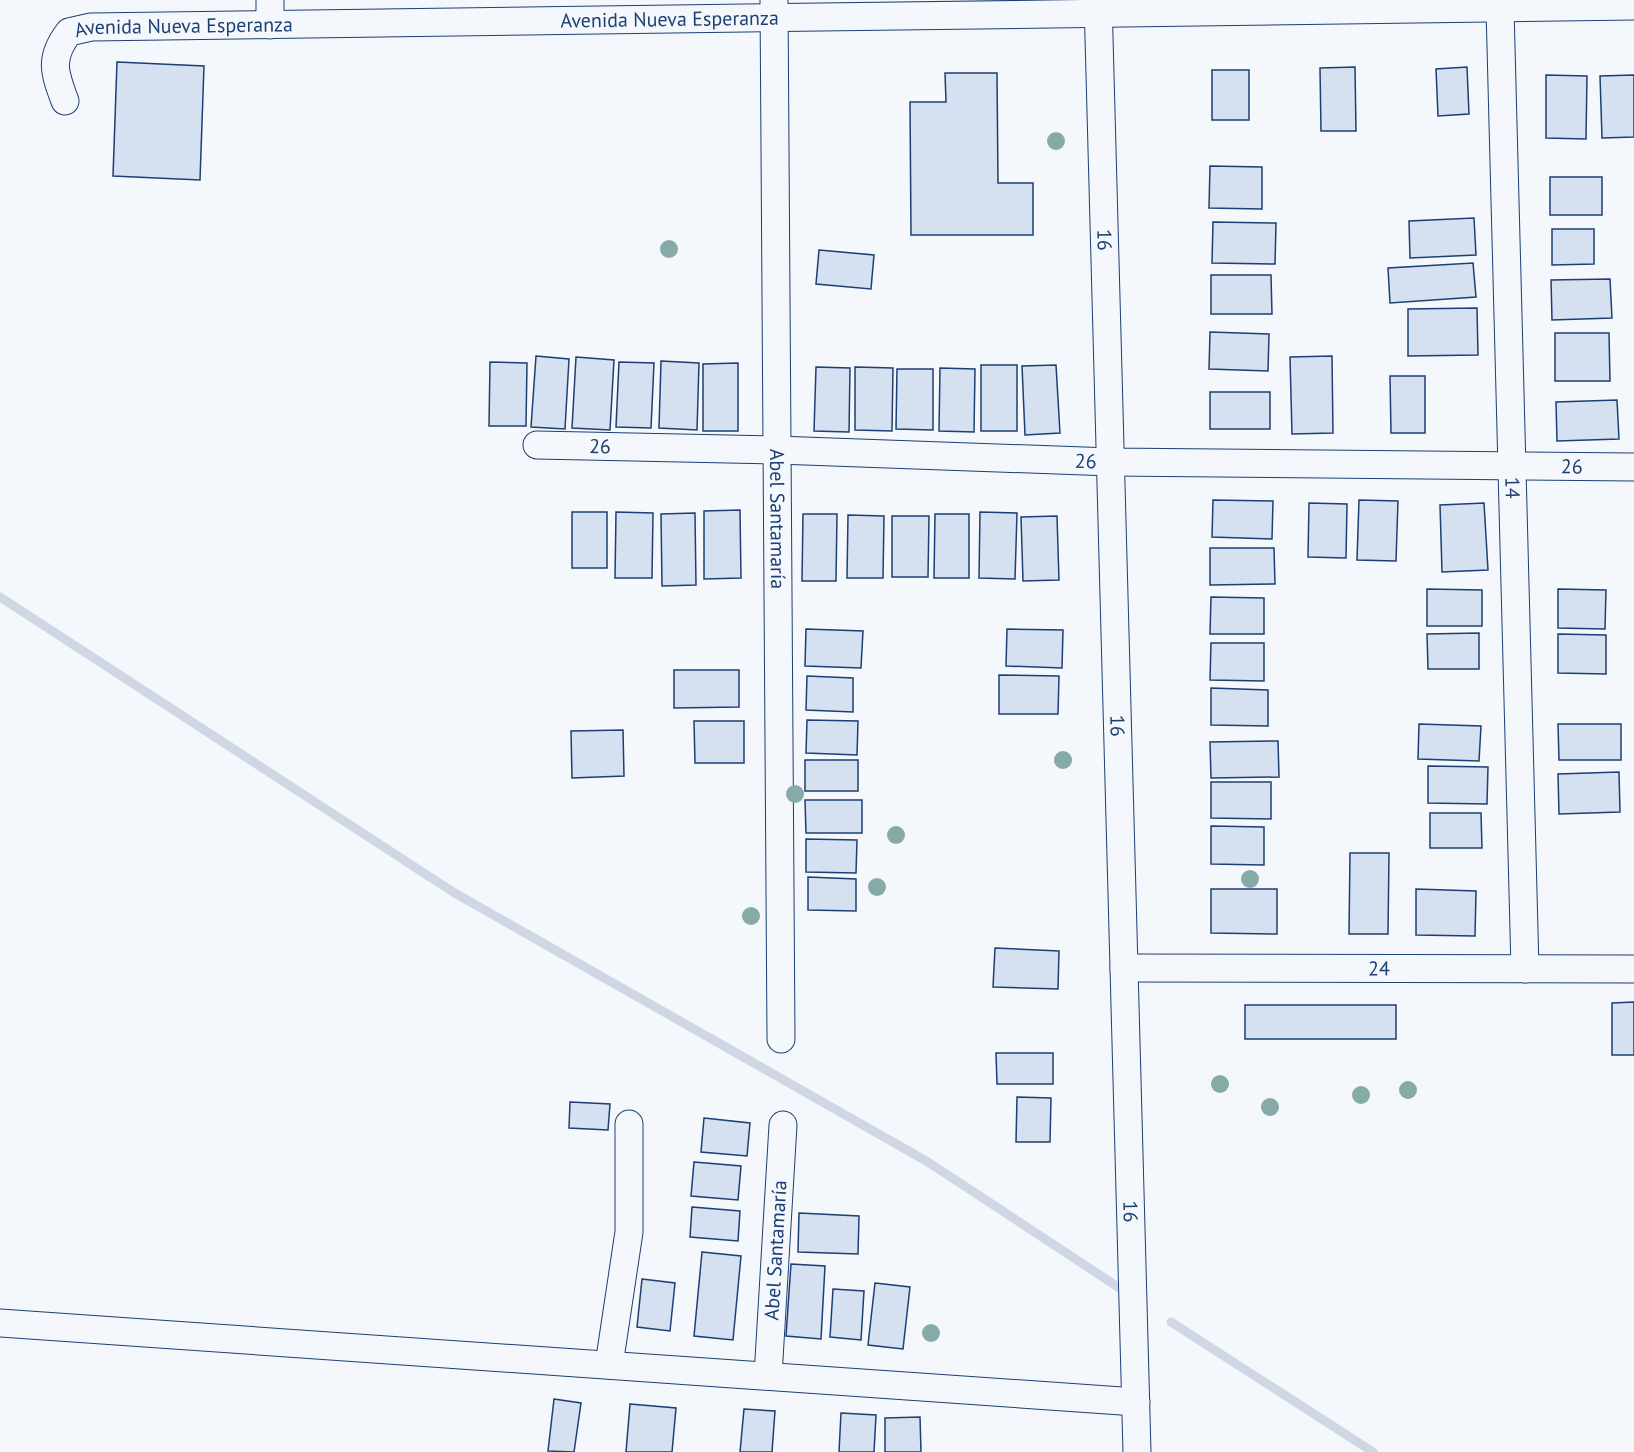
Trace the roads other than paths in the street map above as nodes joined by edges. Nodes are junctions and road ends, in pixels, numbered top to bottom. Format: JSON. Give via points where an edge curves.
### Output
{"nodes":[{"id":1,"x":1099,"y":6,"type":"edge"},
{"id":2,"x":1634,"y":6,"type":"edge"},
{"id":3,"x":1500,"y":8,"type":"junction"},
{"id":4,"x":774,"y":9,"type":"edge"},
{"id":5,"x":270,"y":12,"type":"edge"},
{"id":6,"x":65,"y":100,"type":"dead end"},
{"id":7,"x":537,"y":445,"type":"dead end"},
{"id":8,"x":777,"y":450,"type":"junction"},
{"id":9,"x":1111,"y":462,"type":"junction"},
{"id":10,"x":1511,"y":467,"type":"junction"},
{"id":11,"x":1634,"y":467,"type":"edge"},
{"id":12,"x":1124,"y":968,"type":"junction"},
{"id":13,"x":1525,"y":969,"type":"junction"},
{"id":14,"x":1634,"y":969,"type":"edge"},
{"id":15,"x":781,"y":1039,"type":"dead end"},
{"id":16,"x":629,"y":1124,"type":"dead end"},
{"id":17,"x":783,"y":1125,"type":"dead end"},
{"id":18,"x":0,"y":1323,"type":"edge"},
{"id":19,"x":609,"y":1365,"type":"junction"},
{"id":20,"x":768,"y":1376,"type":"junction"},
{"id":21,"x":1136,"y":1402,"type":"junction"},
{"id":22,"x":1137,"y":1452,"type":"edge"}],
"edges":[{"from":1,"to":3,"type":"street","name":"Avenida Nueva Esperanza"},
{"from":1,"to":4,"type":"street","name":"Avenida Nueva Esperanza"},
{"from":1,"to":9,"type":"street","name":"16"},
{"from":2,"to":3,"type":"street","name":"Avenida Nueva Esperanza"},
{"from":3,"to":10,"type":"street","name":"14"},
{"from":4,"to":5,"type":"street","name":"Avenida Nueva Esperanza"},
{"from":4,"to":8,"type":"street","name":"Abel Santamaría"},
{"from":5,"to":6,"type":"street","name":"Avenida Nueva Esperanza","via":[[69,32],[60,44],[53,69]]},
{"from":7,"to":8,"type":"street","name":"26"},
{"from":8,"to":9,"type":"street","name":"26"},
{"from":8,"to":15,"type":"street","name":"Abel Santamaría"},
{"from":9,"to":10,"type":"street","name":"26"},
{"from":9,"to":12,"type":"street","name":"16"},
{"from":10,"to":11,"type":"street","name":"26"},
{"from":10,"to":13,"type":"street","name":"14"},
{"from":12,"to":13,"type":"street","name":"24"},
{"from":12,"to":21,"type":"street","name":"16"},
{"from":13,"to":14,"type":"street","name":"24"},
{"from":16,"to":19,"type":"street","via":[[629,1232]]},
{"from":17,"to":20,"type":"street","name":"Abel Santamaría"},
{"from":18,"to":19,"type":"street"},
{"from":19,"to":20,"type":"street"},
{"from":20,"to":21,"type":"street"},
{"from":21,"to":22,"type":"street","name":"16"}]}
